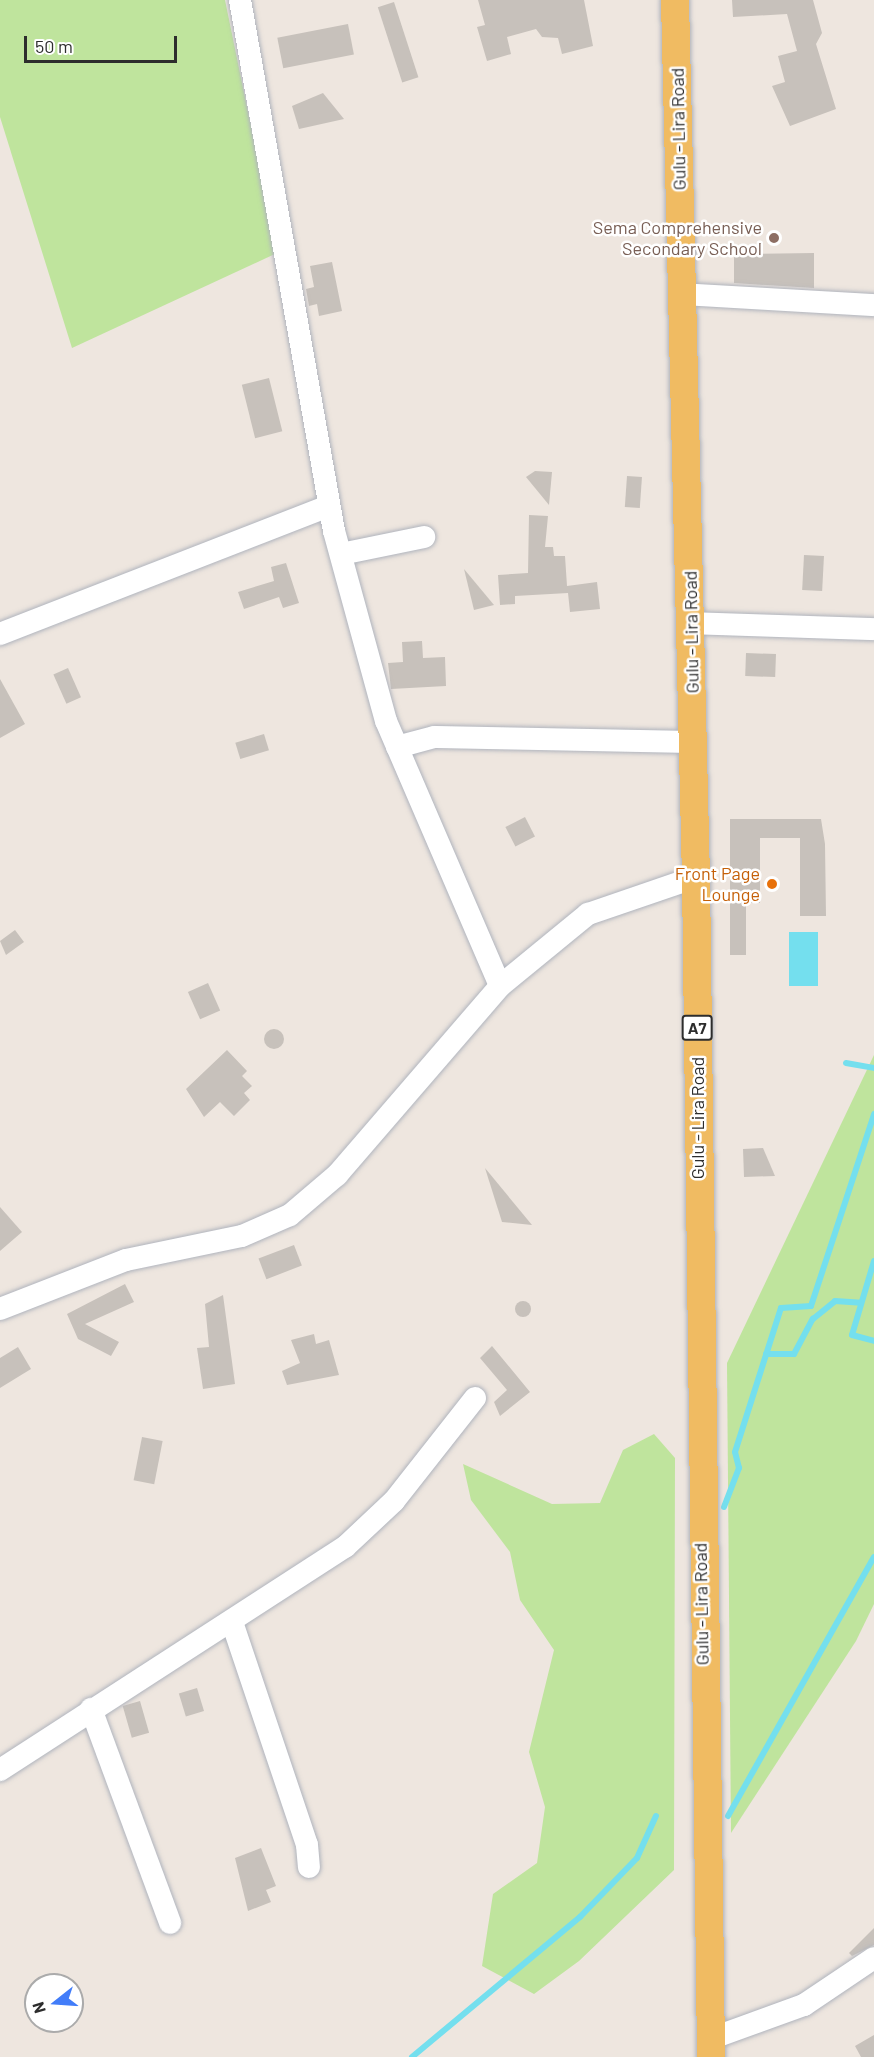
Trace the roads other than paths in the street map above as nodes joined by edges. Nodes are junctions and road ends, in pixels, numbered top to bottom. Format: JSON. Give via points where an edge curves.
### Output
{"nodes":[{"id":1,"x":240,"y":0,"type":"edge"},
{"id":2,"x":675,"y":0,"type":"edge"},
{"id":3,"x":681,"y":294,"type":"junction"},
{"id":4,"x":874,"y":305,"type":"edge"},
{"id":5,"x":328,"y":506,"type":"junction"},
{"id":6,"x":424,"y":537,"type":"dead end"},
{"id":7,"x":341,"y":554,"type":"junction"},
{"id":8,"x":691,"y":623,"type":"junction"},
{"id":9,"x":874,"y":629,"type":"edge"},
{"id":10,"x":0,"y":634,"type":"edge"},
{"id":11,"x":693,"y":742,"type":"junction"},
{"id":12,"x":397,"y":747,"type":"junction"},
{"id":13,"x":696,"y":877,"type":"junction"},
{"id":14,"x":500,"y":986,"type":"junction"},
{"id":15,"x":0,"y":1309,"type":"edge"},
{"id":16,"x":475,"y":1398,"type":"dead end"},
{"id":17,"x":232,"y":1622,"type":"junction"},
{"id":18,"x":91,"y":1709,"type":"junction"},
{"id":19,"x":0,"y":1770,"type":"edge"},
{"id":20,"x":309,"y":1868,"type":"dead end"},
{"id":21,"x":170,"y":1923,"type":"dead end"},
{"id":22,"x":874,"y":1958,"type":"edge"},
{"id":23,"x":710,"y":2048,"type":"edge"}],
"edges":[{"from":1,"to":5,"type":"street","via":[[264,147],[305,343]]},
{"from":2,"to":3,"type":"main road","name":"Gulu - Lira Road","number":"A7"},
{"from":3,"to":4,"type":"street"},
{"from":3,"to":8,"type":"main road","name":"Gulu - Lira Road","number":"A7"},
{"from":5,"to":7,"type":"street"},
{"from":5,"to":10,"type":"street"},
{"from":6,"to":7,"type":"street"},
{"from":7,"to":12,"type":"street"},
{"from":8,"to":9,"type":"street"},
{"from":8,"to":11,"type":"main road","name":"Gulu - Lira Road","number":"A7"},
{"from":11,"to":12,"type":"street","via":[[435,737]]},
{"from":11,"to":13,"type":"main road","name":"Gulu - Lira Road","number":"A7"},
{"from":12,"to":14,"type":"street"},
{"from":13,"to":14,"type":"street","via":[[588,914]]},
{"from":13,"to":23,"type":"main road","name":"Gulu - Lira Road","number":"A7"},
{"from":14,"to":15,"type":"street","via":[[337,1175],[290,1215],[232,1239],[126,1260]]},
{"from":16,"to":17,"type":"street","via":[[394,1501],[345,1547]]},
{"from":17,"to":18,"type":"street"},
{"from":17,"to":20,"type":"street","via":[[307,1845]]},
{"from":18,"to":19,"type":"street"},
{"from":18,"to":21,"type":"street"},
{"from":22,"to":23,"type":"street","via":[[804,2005]]}]}
